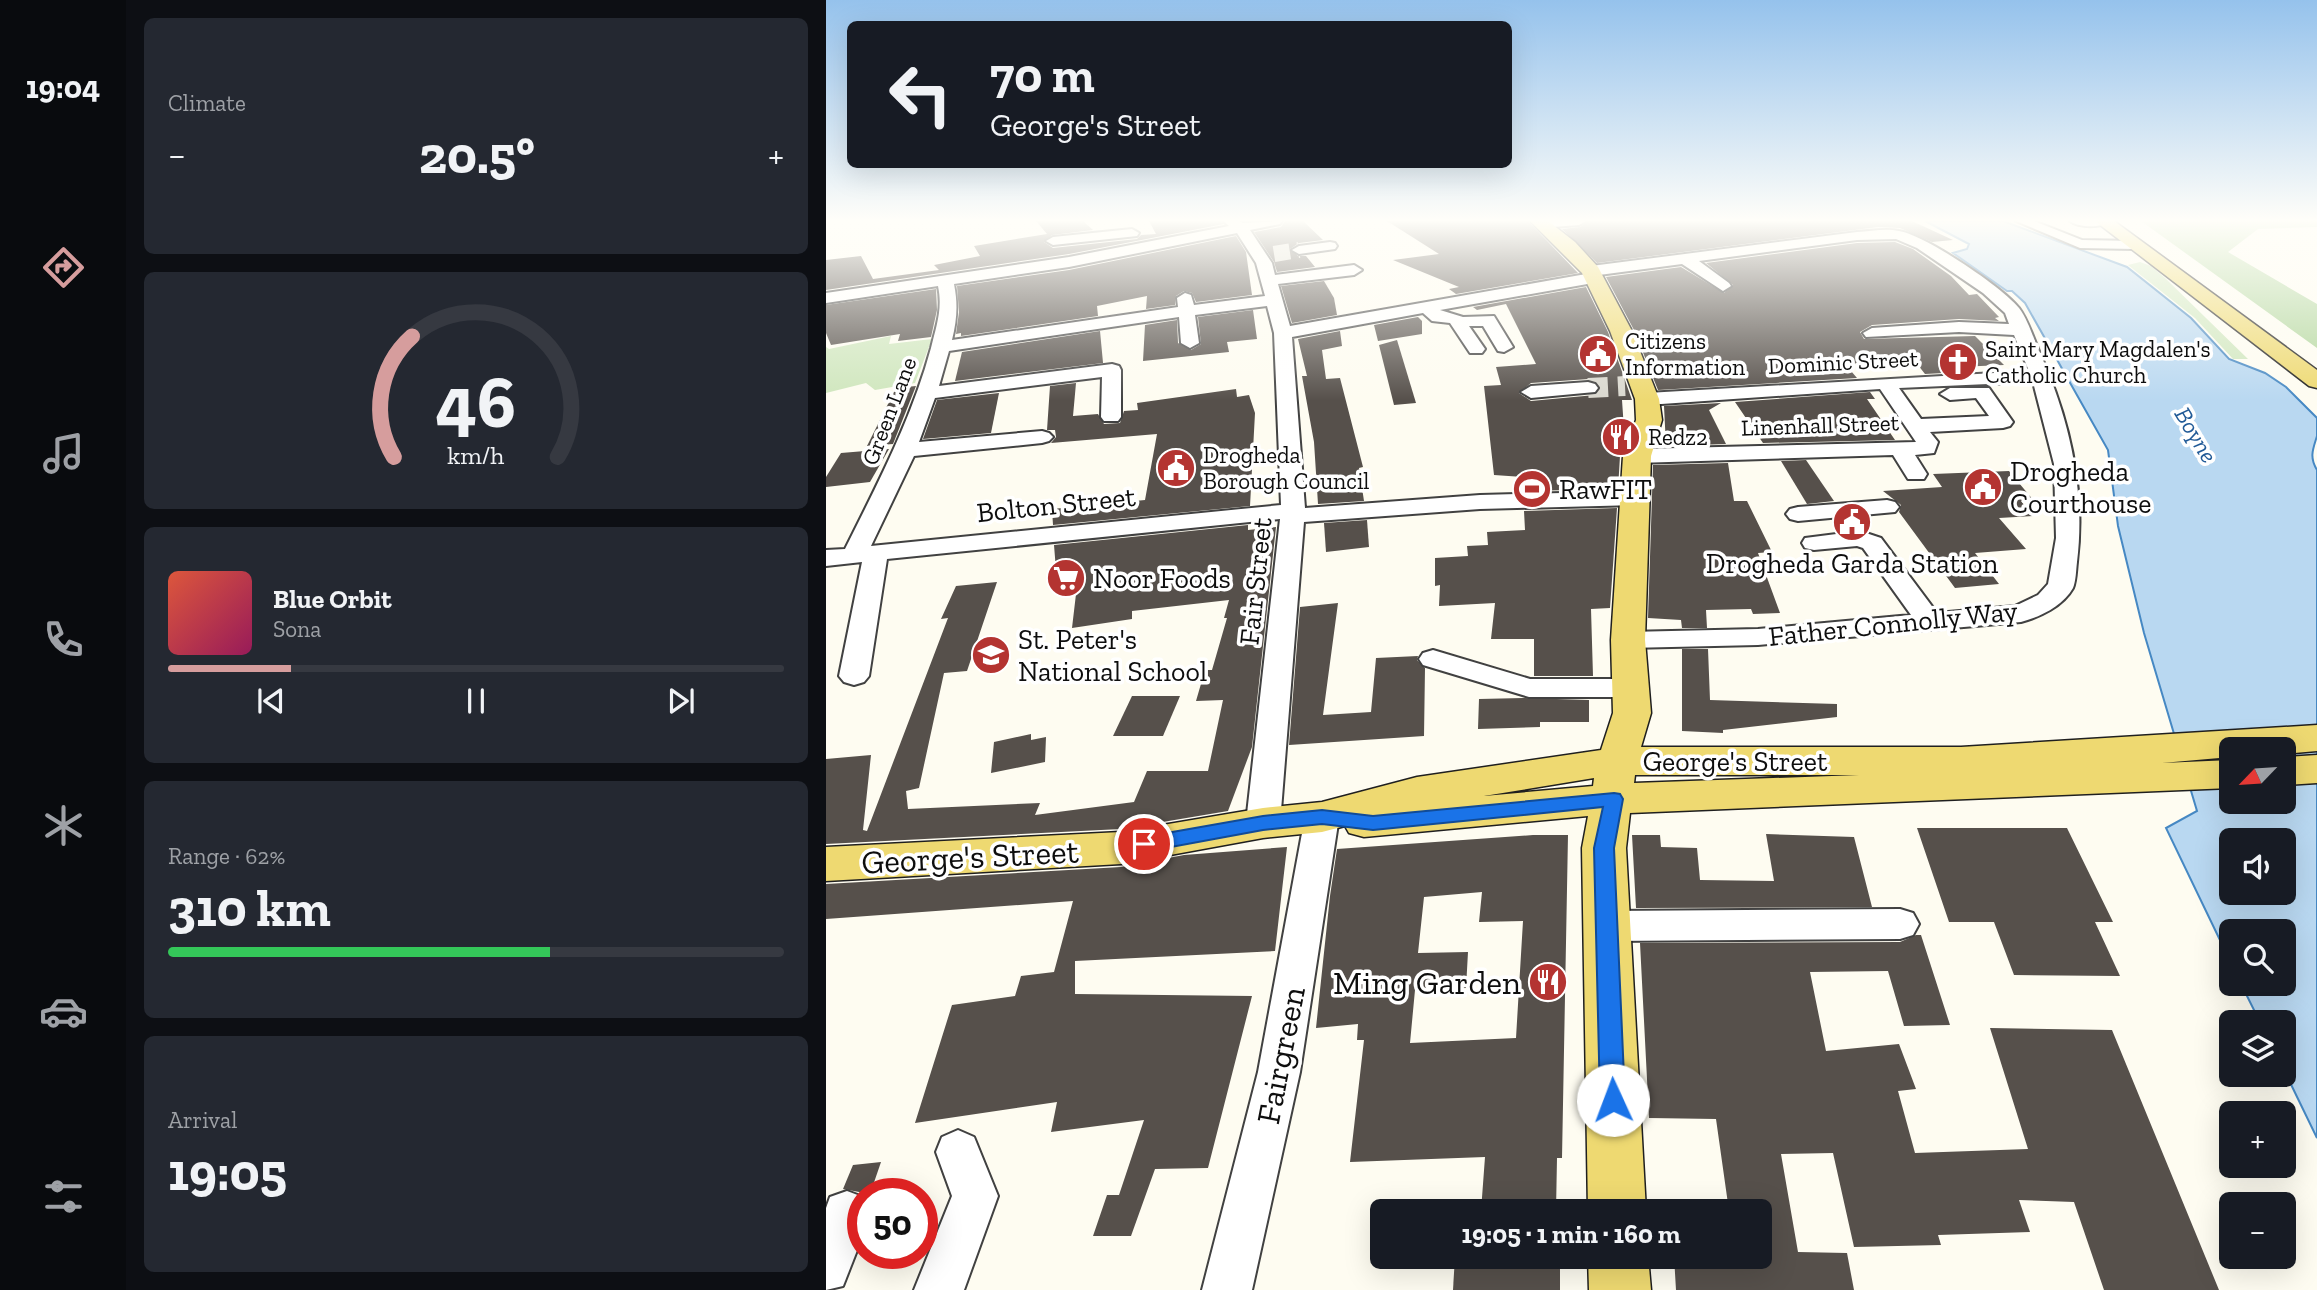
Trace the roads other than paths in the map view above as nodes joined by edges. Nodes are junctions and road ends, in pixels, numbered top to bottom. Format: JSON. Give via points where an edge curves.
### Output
{"nodes":[{"id":1,"x":936,"y":281,"type":"edge"},
{"id":2,"x":944,"y":281,"type":"edge"},
{"id":3,"x":1270,"y":281,"type":"edge"},
{"id":4,"x":1308,"y":281,"type":"edge"},
{"id":5,"x":1563,"y":281,"type":"edge"},
{"id":6,"x":1595,"y":281,"type":"edge"},
{"id":7,"x":1716,"y":281,"type":"edge"},
{"id":8,"x":1976,"y":281,"type":"edge"},
{"id":9,"x":2183,"y":281,"type":"edge"},
{"id":10,"x":2203,"y":281,"type":"edge"},
{"id":11,"x":1723,"y":286,"type":"dead end"},
{"id":12,"x":1271,"y":290,"type":"junction"},
{"id":13,"x":826,"y":298,"type":"edge"},
{"id":14,"x":1186,"y":304,"type":"junction"},
{"id":15,"x":1120,"y":312,"type":"junction"},
{"id":16,"x":1416,"y":313,"type":"junction"},
{"id":17,"x":1460,"y":322,"type":"junction"},
{"id":18,"x":2021,"y":330,"type":"junction"},
{"id":19,"x":1283,"y":333,"type":"junction"},
{"id":20,"x":1872,"y":333,"type":"dead end"},
{"id":21,"x":1121,"y":341,"type":"dead end"},
{"id":22,"x":1190,"y":343,"type":"dead end"},
{"id":23,"x":1504,"y":346,"type":"dead end"},
{"id":24,"x":939,"y":348,"type":"junction"},
{"id":25,"x":1476,"y":349,"type":"dead end"},
{"id":26,"x":1046,"y":354,"type":"dead end"},
{"id":27,"x":2317,"y":363,"type":"edge"},
{"id":28,"x":2041,"y":376,"type":"junction"},
{"id":29,"x":1042,"y":377,"type":"junction"},
{"id":30,"x":2317,"y":381,"type":"edge"},
{"id":31,"x":1588,"y":388,"type":"tunnel mouth"},
{"id":32,"x":1638,"y":390,"type":"junction"},
{"id":33,"x":1890,"y":391,"type":"junction"},
{"id":34,"x":1531,"y":392,"type":"dead end"},
{"id":35,"x":926,"y":393,"type":"junction"},
{"id":36,"x":1111,"y":417,"type":"dead end"},
{"id":37,"x":1915,"y":426,"type":"junction"},
{"id":38,"x":1042,"y":437,"type":"dead end"},
{"id":39,"x":1900,"y":449,"type":"junction"},
{"id":40,"x":906,"y":450,"type":"junction"},
{"id":41,"x":1637,"y":456,"type":"junction"},
{"id":42,"x":1916,"y":474,"type":"dead end"},
{"id":43,"x":1637,"y":498,"type":"junction"},
{"id":44,"x":1887,"y":507,"type":"dead end"},
{"id":45,"x":1842,"y":511,"type":"junction"},
{"id":46,"x":1292,"y":513,"type":"junction"},
{"id":47,"x":1798,"y":514,"type":"dead end"},
{"id":48,"x":1860,"y":538,"type":"junction"},
{"id":49,"x":1814,"y":543,"type":"dead end"},
{"id":50,"x":865,"y":554,"type":"junction"},
{"id":51,"x":826,"y":558,"type":"edge"},
{"id":52,"x":1930,"y":623,"type":"junction"},
{"id":53,"x":1628,"y":640,"type":"junction"},
{"id":54,"x":1433,"y":659,"type":"dead end"},
{"id":55,"x":854,"y":676,"type":"dead end"},
{"id":56,"x":1631,"y":688,"type":"junction"},
{"id":57,"x":2317,"y":738,"type":"edge"},
{"id":58,"x":2156,"y":765,"type":"junction"},
{"id":59,"x":2317,"y":769,"type":"edge"},
{"id":60,"x":2296,"y":770,"type":"edge"},
{"id":61,"x":2219,"y":773,"type":"edge"},
{"id":62,"x":1616,"y":780,"type":"junction"},
{"id":63,"x":1322,"y":817,"type":"junction"},
{"id":64,"x":1263,"y":823,"type":"junction"},
{"id":65,"x":826,"y":864,"type":"edge"},
{"id":66,"x":1900,"y":925,"type":"dead end"},
{"id":67,"x":1607,"y":926,"type":"junction"},
{"id":68,"x":958,"y":1152,"type":"dead end"},
{"id":69,"x":1617,"y":1199,"type":"edge"},
{"id":70,"x":847,"y":1214,"type":"dead end"},
{"id":71,"x":826,"y":1269,"type":"edge"},
{"id":72,"x":1619,"y":1269,"type":"edge"},
{"id":73,"x":939,"y":1290,"type":"edge"},
{"id":74,"x":1227,"y":1290,"type":"edge"},
{"id":75,"x":1620,"y":1290,"type":"edge"}],
"edges":[{"from":1,"to":13,"type":"street"},
{"from":2,"to":24,"type":"street","name":"Green Lane","via":[[948,321]]},
{"from":3,"to":12,"type":"street","name":"Fair Street"},
{"from":4,"to":12,"type":"street"},
{"from":5,"to":16,"type":"street"},
{"from":6,"to":32,"type":"main road","via":[[1621,331]]},
{"from":7,"to":11,"type":"street"},
{"from":8,"to":18,"type":"street","via":[[2011,311]]},
{"from":9,"to":30,"type":"main road"},
{"from":10,"to":27,"type":"main road"},
{"from":12,"to":14,"type":"street"},
{"from":12,"to":19,"type":"street","name":"Fair Street"},
{"from":14,"to":15,"type":"street"},
{"from":14,"to":22,"type":"street"},
{"from":15,"to":21,"type":"street"},
{"from":15,"to":24,"type":"street"},
{"from":16,"to":17,"type":"street"},
{"from":16,"to":19,"type":"street"},
{"from":17,"to":23,"type":"street","via":[[1488,320]]},
{"from":17,"to":25,"type":"street"},
{"from":18,"to":20,"type":"street","via":[[1959,327]]},
{"from":18,"to":28,"type":"street"},
{"from":19,"to":46,"type":"street","name":"Fair Street"},
{"from":24,"to":35,"type":"street","name":"Green Lane"},
{"from":26,"to":29,"type":"street"},
{"from":28,"to":33,"type":"street","name":"Dominic Street"},
{"from":28,"to":52,"type":"street","name":"Father Connolly Way","via":[[2064,464],[2068,538],[2062,586],[2047,601],[2021,614]]},
{"from":29,"to":35,"type":"street"},
{"from":29,"to":36,"type":"street","via":[[1112,370]]},
{"from":31,"to":34,"type":"street"},
{"from":32,"to":33,"type":"street","name":"Dominic Street"},
{"from":32,"to":41,"type":"main road","via":[[1649,420]]},
{"from":33,"to":37,"type":"street","name":"Linenhall Street"},
{"from":33,"to":37,"type":"street","via":[[1982,392],[2003,422]]},
{"from":35,"to":40,"type":"street","name":"Green Lane"},
{"from":37,"to":39,"type":"street","name":"Linenhall Street","via":[[1927,442],[1926,448]]},
{"from":38,"to":40,"type":"street"},
{"from":39,"to":41,"type":"street","name":"Linenhall Street"},
{"from":39,"to":42,"type":"street"},
{"from":40,"to":50,"type":"street","name":"Green Lane"},
{"from":41,"to":43,"type":"main road"},
{"from":43,"to":46,"type":"street","name":"Bolton Street"},
{"from":43,"to":53,"type":"main road"},
{"from":44,"to":45,"type":"street"},
{"from":45,"to":47,"type":"street"},
{"from":45,"to":48,"type":"street"},
{"from":46,"to":50,"type":"street","name":"Bolton Street","via":[[907,541]]},
{"from":46,"to":64,"type":"street","name":"Fair Street"},
{"from":48,"to":49,"type":"street"},
{"from":48,"to":52,"type":"street","via":[[1872,543]]},
{"from":50,"to":51,"type":"street","name":"Bolton Street"},
{"from":50,"to":55,"type":"street","name":"Green Lane"},
{"from":52,"to":53,"type":"street","name":"Father Connolly Way","via":[[1758,637]]},
{"from":53,"to":56,"type":"main road"},
{"from":54,"to":56,"type":"street","via":[[1528,688]]},
{"from":56,"to":62,"type":"main road","via":[[1632,713]]},
{"from":57,"to":58,"type":"main road"},
{"from":58,"to":61,"type":"main road"},
{"from":58,"to":62,"type":"main road","name":"George's Street"},
{"from":59,"to":60,"type":"main road"},
{"from":62,"to":63,"type":"main road","name":"George's Street","via":[[1373,823]]},
{"from":62,"to":67,"type":"main road","via":[[1604,848]]},
{"from":63,"to":64,"type":"main road","name":"George's Street"},
{"from":63,"to":74,"type":"street","name":"Fairgreen","via":[[1279,1072]]},
{"from":64,"to":65,"type":"main road","name":"George's Street","via":[[1121,848]]},
{"from":66,"to":67,"type":"street"},
{"from":67,"to":69,"type":"main road"},
{"from":68,"to":73,"type":"street","via":[[975,1196]]},
{"from":70,"to":71,"type":"street"},
{"from":72,"to":75,"type":"main road"}]}
